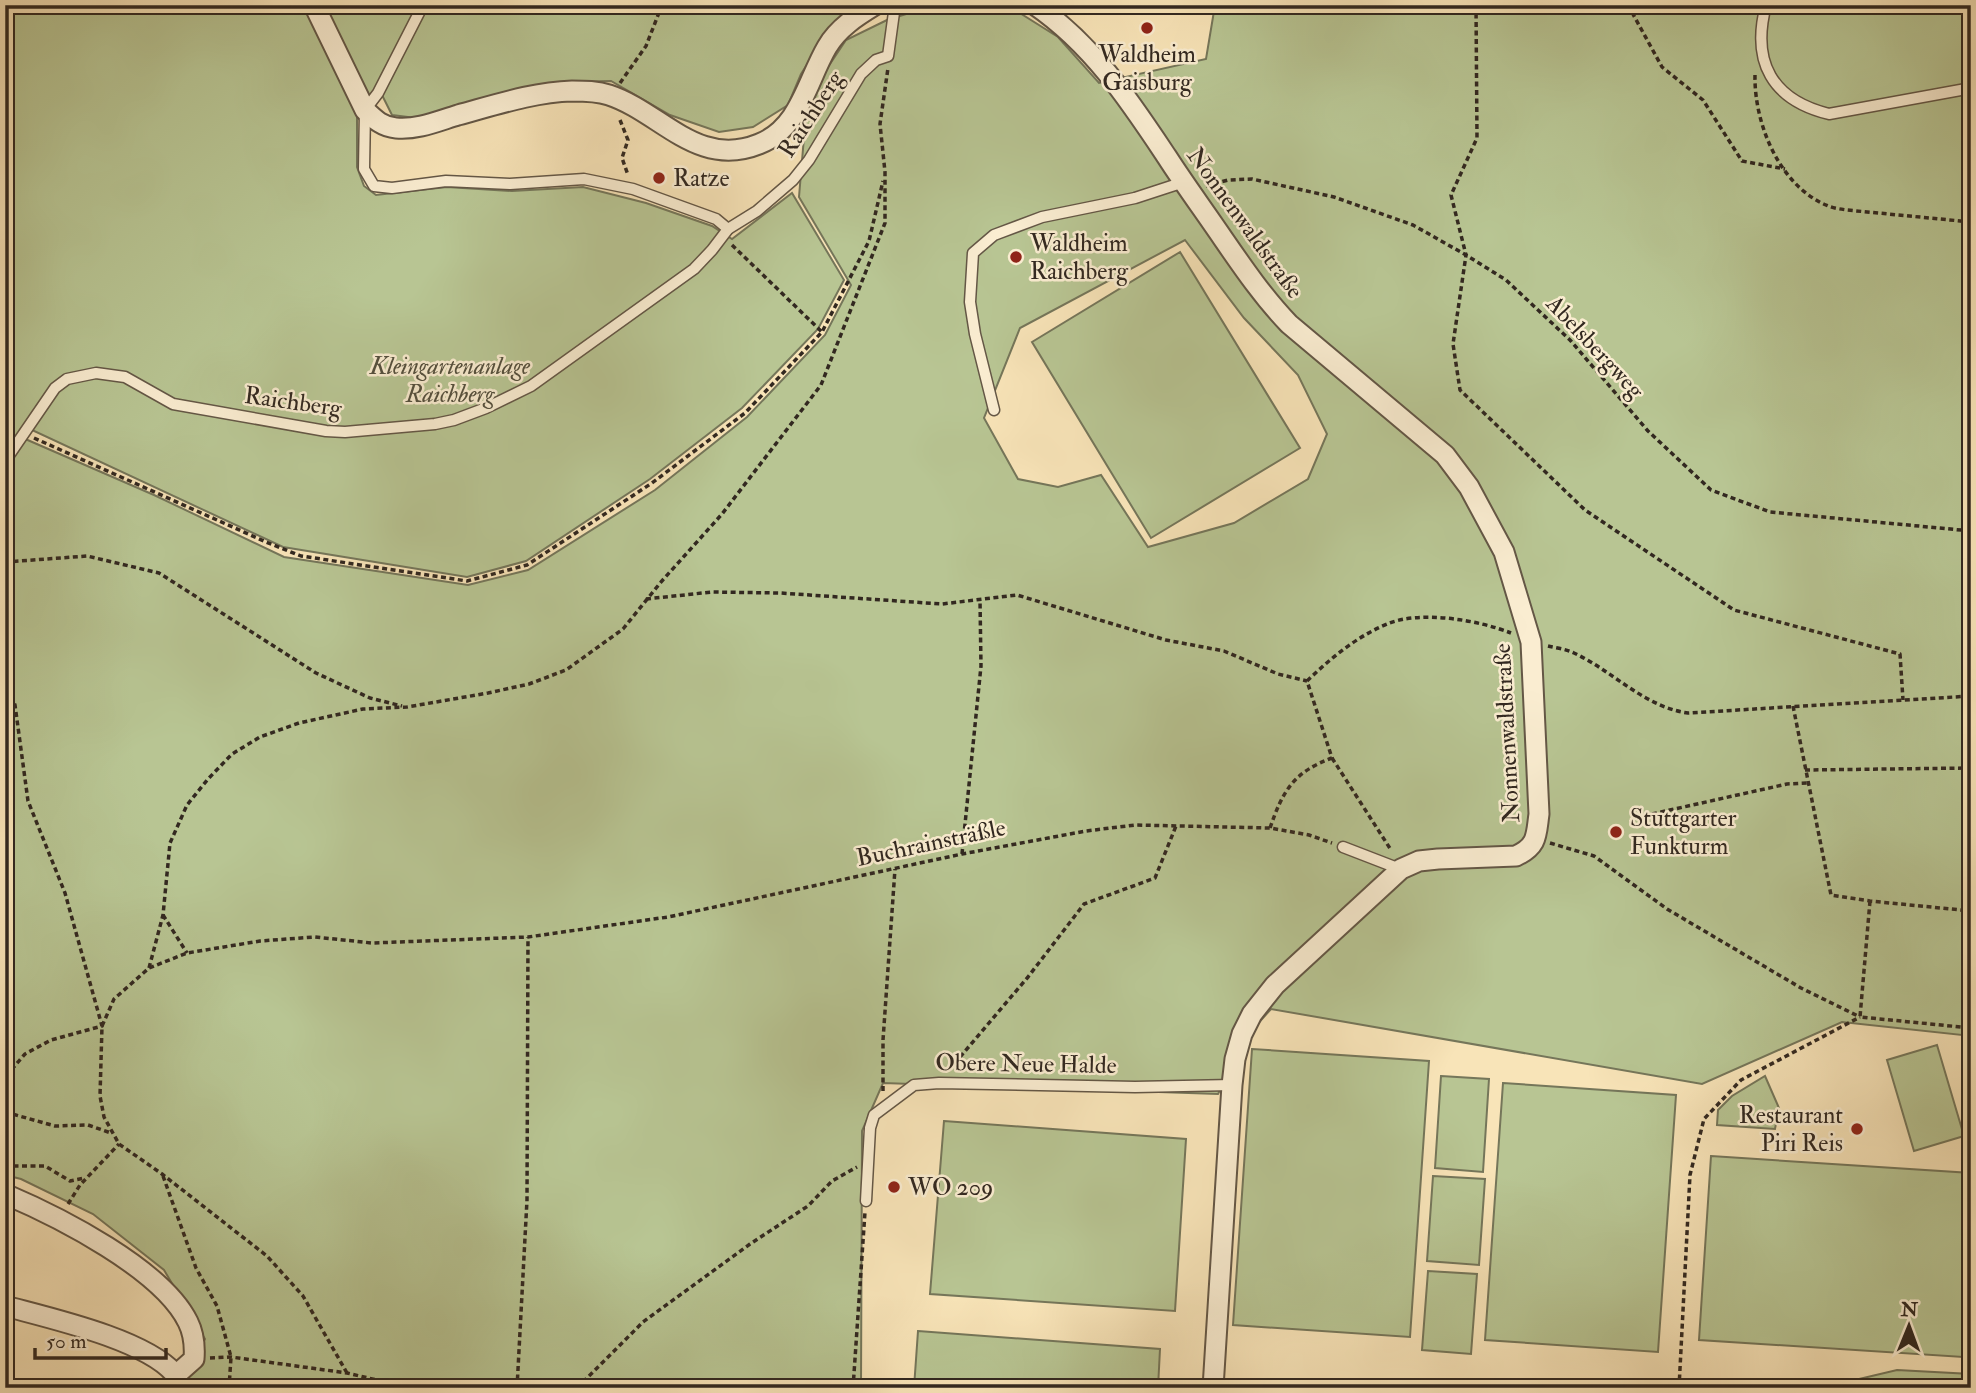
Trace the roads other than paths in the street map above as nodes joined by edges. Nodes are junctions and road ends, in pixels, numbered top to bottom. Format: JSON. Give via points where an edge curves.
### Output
{"nodes":[{"id":1,"x":314,"y":5,"type":"edge"},
{"id":2,"x":423,"y":5,"type":"edge"},
{"id":3,"x":875,"y":5,"type":"edge"},
{"id":4,"x":895,"y":5,"type":"edge"},
{"id":5,"x":1035,"y":5,"type":"edge"},
{"id":6,"x":1766,"y":5,"type":"edge"},
{"id":7,"x":1966,"y":89,"type":"dead end"},
{"id":8,"x":365,"y":110,"type":"junction"},
{"id":9,"x":1187,"y":186,"type":"junction"},
{"id":10,"x":726,"y":232,"type":"junction"},
{"id":11,"x":994,"y":410,"type":"dead end"},
{"id":12,"x":5,"y":461,"type":"edge"},
{"id":13,"x":1343,"y":847,"type":"road end"},
{"id":14,"x":1401,"y":869,"type":"junction"},
{"id":15,"x":1232,"y":1084,"type":"junction"},
{"id":16,"x":5,"y":1194,"type":"edge"},
{"id":17,"x":866,"y":1201,"type":"road end"},
{"id":18,"x":5,"y":1306,"type":"edge"},
{"id":19,"x":178,"y":1381,"type":"edge"},
{"id":20,"x":1213,"y":1388,"type":"edge"}],
"edges":[{"from":1,"to":8,"type":"street"},
{"from":2,"to":8,"type":"lane"},
{"from":3,"to":8,"type":"street","via":[[856,16],[828,46],[794,115],[777,134],[741,149],[695,145],[610,95],[588,91],[511,100],[414,128],[378,123]]},
{"from":4,"to":10,"type":"lane","name":"Raichberg","via":[[888,56],[861,74],[793,180]]},
{"from":5,"to":9,"type":"street","name":"Nonnenwaldstraße","via":[[1108,72]]},
{"from":6,"to":7,"type":"lane","via":[[1762,54],[1773,84],[1811,110],[1829,114]]},
{"from":8,"to":10,"type":"lane","via":[[364,169],[374,186],[584,179],[633,189],[716,219]]},
{"from":9,"to":11,"type":"lane","via":[[1042,217],[994,235],[973,253],[970,302]]},
{"from":9,"to":14,"type":"street","name":"Nonnenwaldstraße","via":[[1269,303],[1289,324],[1445,454],[1504,552],[1531,642],[1539,814],[1535,839],[1529,850],[1516,856],[1419,861]]},
{"from":10,"to":12,"type":"lane","name":"Raichberg","via":[[694,269],[575,356],[531,386],[454,421],[326,431],[173,404],[125,377],[96,373],[68,379],[55,388]]},
{"from":13,"to":14,"type":"lane"},
{"from":14,"to":15,"type":"street","name":"Nonnenwaldstraße","via":[[1275,985],[1252,1014],[1242,1034]]},
{"from":15,"to":17,"type":"lane","name":"Obere Neue Halde","via":[[914,1084],[874,1115]]},
{"from":15,"to":20,"type":"street","name":"Nonnenwaldstraße"},
{"from":16,"to":19,"type":"street","via":[[62,1220],[148,1276],[179,1308],[195,1343],[194,1359]]},
{"from":18,"to":19,"type":"street","via":[[113,1338],[147,1354]]}]}
